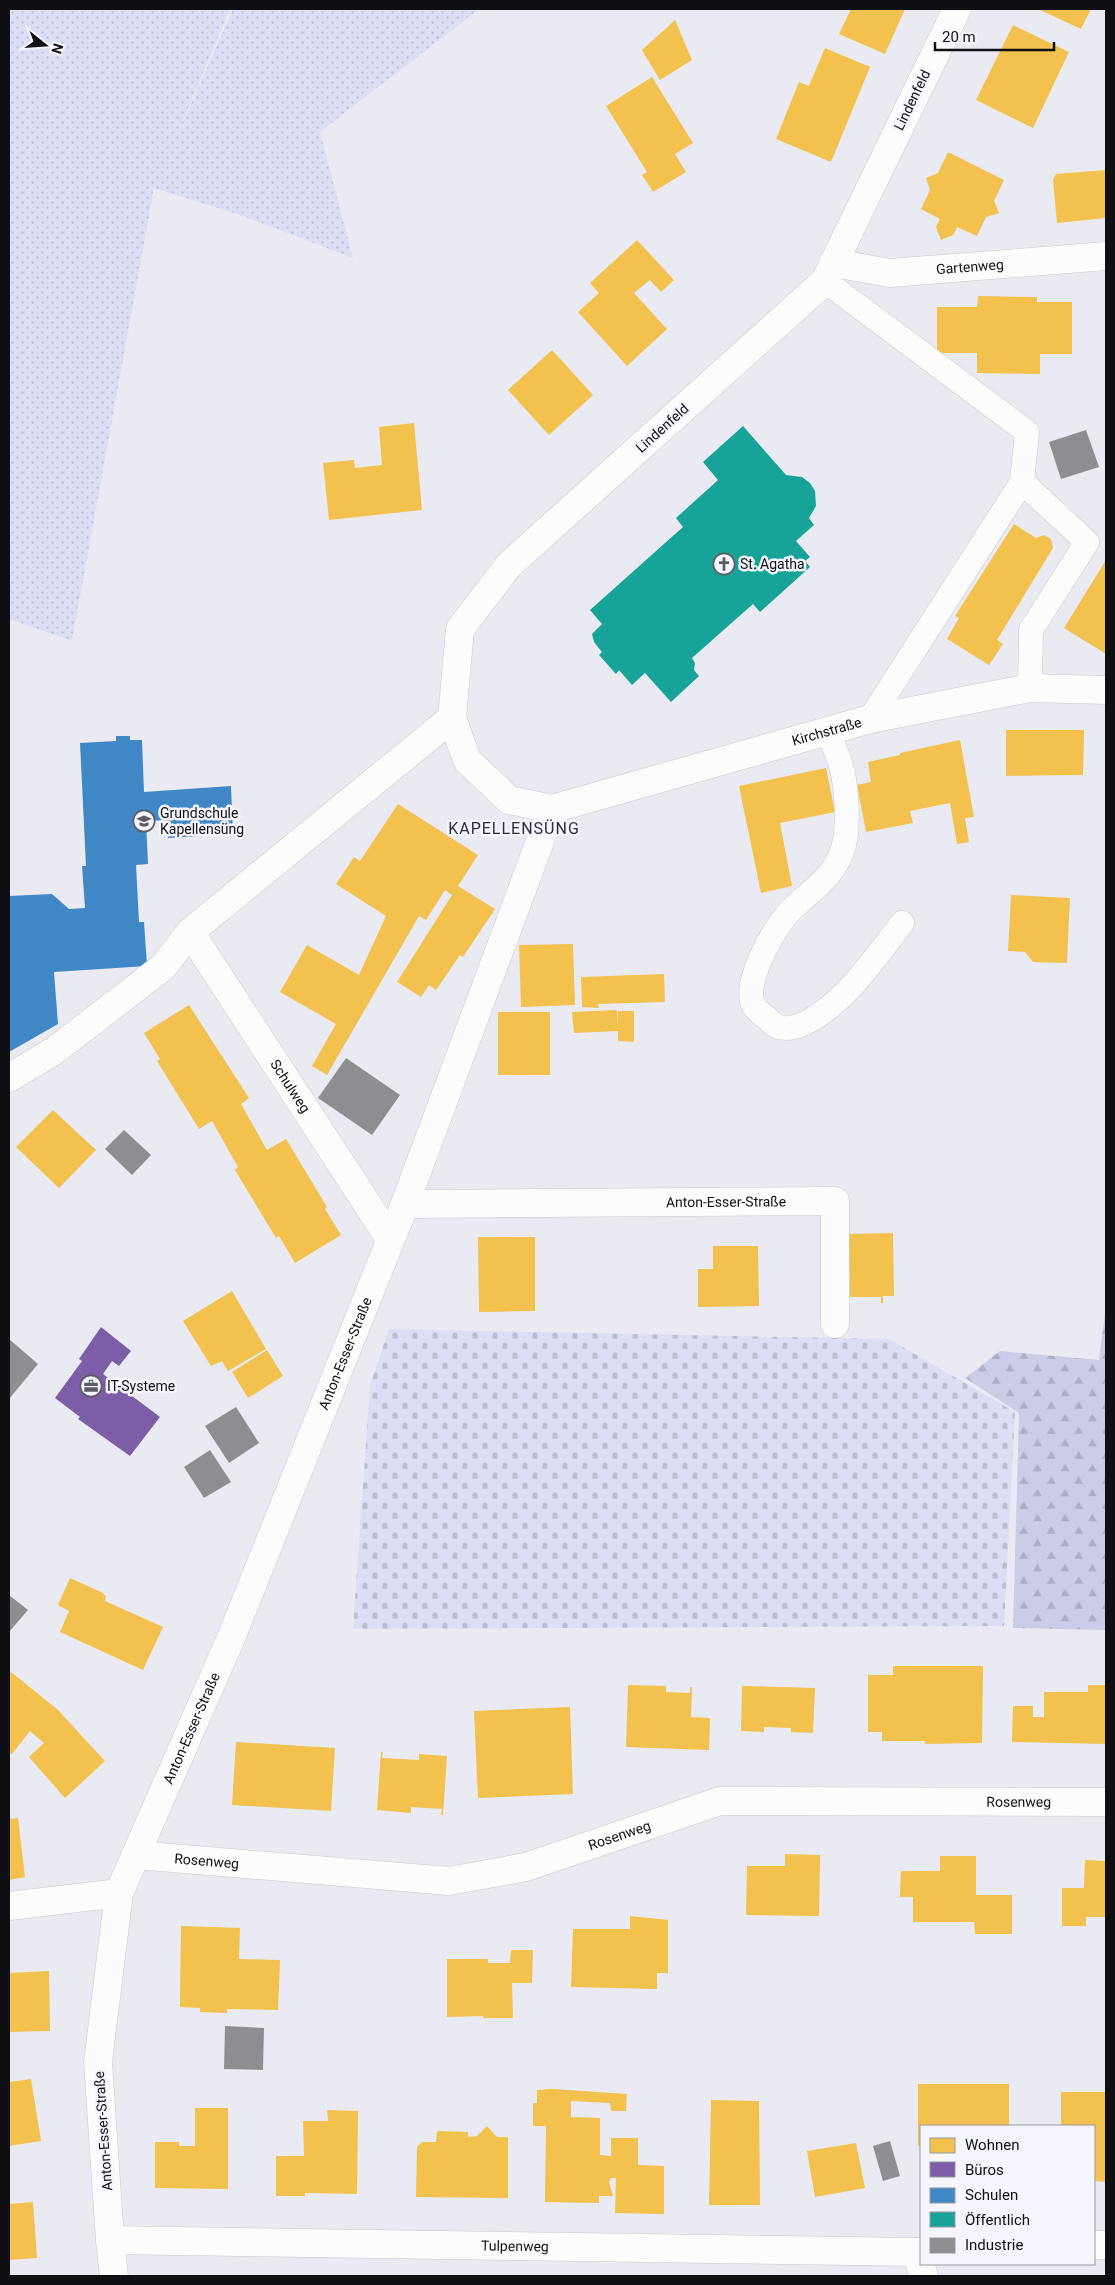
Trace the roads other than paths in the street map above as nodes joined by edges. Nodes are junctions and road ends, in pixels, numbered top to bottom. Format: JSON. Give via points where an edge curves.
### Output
{"nodes":[{"id":1,"x":957,"y":9,"type":"edge"},
{"id":2,"x":1106,"y":256,"type":"edge"},
{"id":3,"x":829,"y":272,"type":"junction"},
{"id":4,"x":1022,"y":482,"type":"junction"},
{"id":5,"x":1030,"y":688,"type":"junction"},
{"id":6,"x":1106,"y":690,"type":"edge"},
{"id":7,"x":452,"y":718,"type":"junction"},
{"id":8,"x":870,"y":719,"type":"junction"},
{"id":9,"x":827,"y":731,"type":"junction"},
{"id":10,"x":552,"y":809,"type":"junction"},
{"id":11,"x":902,"y":923,"type":"dead end"},
{"id":12,"x":190,"y":932,"type":"junction"},
{"id":13,"x":9,"y":1078,"type":"edge"},
{"id":14,"x":405,"y":1204,"type":"junction"},
{"id":15,"x":390,"y":1240,"type":"junction"},
{"id":16,"x":835,"y":1324,"type":"dead end"},
{"id":17,"x":1106,"y":1802,"type":"edge"},
{"id":18,"x":136,"y":1856,"type":"junction"},
{"id":19,"x":119,"y":1893,"type":"junction"},
{"id":20,"x":9,"y":1906,"type":"edge"},
{"id":21,"x":110,"y":2240,"type":"junction"},
{"id":22,"x":920,"y":2260,"type":"edge"},
{"id":23,"x":114,"y":2276,"type":"edge"}],
"edges":[{"from":1,"to":3,"type":"street","name":"Lindenfeld"},
{"from":2,"to":3,"type":"street","name":"Gartenweg","via":[[890,273]]},
{"from":3,"to":4,"type":"lane","via":[[1027,432]]},
{"from":3,"to":7,"type":"street","name":"Lindenfeld","via":[[510,565],[460,629]]},
{"from":4,"to":5,"type":"lane","via":[[1088,542],[1030,630]]},
{"from":4,"to":8,"type":"lane"},
{"from":5,"to":6,"type":"street","name":"Kirchstraße"},
{"from":5,"to":8,"type":"street","name":"Kirchstraße"},
{"from":7,"to":10,"type":"street","name":"Lindenfeld","via":[[467,760],[509,800]]},
{"from":7,"to":12,"type":"street"},
{"from":8,"to":9,"type":"street","name":"Kirchstraße"},
{"from":9,"to":10,"type":"street","name":"Kirchstraße"},
{"from":9,"to":11,"type":"lane","via":[[842,767],[847,812],[844,844],[826,879],[792,909],[766,949],[754,974],[751,992],[754,1006],[774,1026],[792,1029],[821,1015],[866,969]]},
{"from":10,"to":14,"type":"street","name":"Anton-Esser-Straße"},
{"from":12,"to":13,"type":"street","via":[[163,967],[54,1051]]},
{"from":12,"to":15,"type":"street","name":"Schulweg"},
{"from":14,"to":15,"type":"street","name":"Anton-Esser-Straße"},
{"from":14,"to":16,"type":"street","name":"Anton-Esser-Straße","via":[[834,1201]]},
{"from":15,"to":18,"type":"street","name":"Anton-Esser-Straße","via":[[231,1638]]},
{"from":17,"to":18,"type":"street","name":"Rosenweg","via":[[720,1801],[526,1867],[449,1881]]},
{"from":18,"to":19,"type":"street","name":"Anton-Esser-Straße"},
{"from":19,"to":20,"type":"street"},
{"from":19,"to":21,"type":"street","name":"Anton-Esser-Straße","via":[[98,2062]]},
{"from":21,"to":22,"type":"street","name":"Tulpenweg"},
{"from":21,"to":23,"type":"street","name":"Anton-Esser-Straße"}]}
